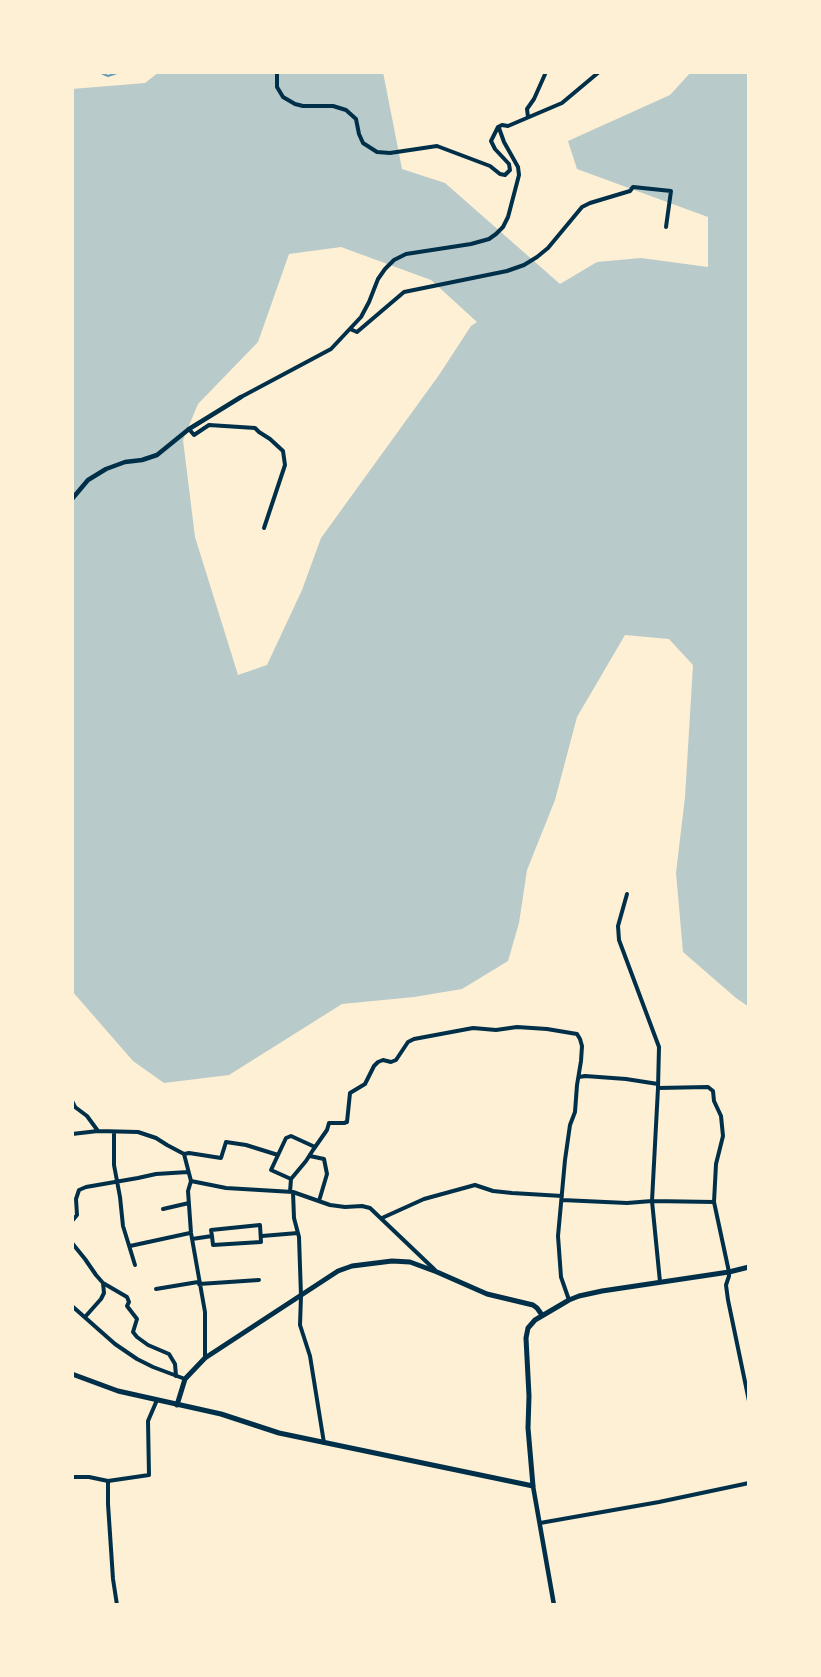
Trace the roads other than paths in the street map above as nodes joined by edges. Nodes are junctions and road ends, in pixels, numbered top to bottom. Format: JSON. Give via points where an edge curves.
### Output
{"nodes":[{"id":1,"x":277,"y":72,"type":"edge"},
{"id":2,"x":546,"y":72,"type":"edge"},
{"id":3,"x":599,"y":72,"type":"edge"},
{"id":4,"x":528,"y":117,"type":"junction"},
{"id":5,"x":498,"y":127,"type":"junction"},
{"id":6,"x":666,"y":227,"type":"dead end"},
{"id":7,"x":350,"y":329,"type":"junction"},
{"id":8,"x":241,"y":397,"type":"joint"},
{"id":9,"x":189,"y":429,"type":"junction"},
{"id":10,"x":72,"y":500,"type":"edge"},
{"id":11,"x":264,"y":528,"type":"dead end"},
{"id":12,"x":627,"y":894,"type":"dead end"},
{"id":13,"x":579,"y":1077,"type":"junction"},
{"id":14,"x":658,"y":1086,"type":"junction"},
{"id":15,"x":72,"y":1101,"type":"edge"},
{"id":16,"x":98,"y":1131,"type":"junction"},
{"id":17,"x":114,"y":1132,"type":"junction"},
{"id":18,"x":72,"y":1134,"type":"edge"},
{"id":19,"x":315,"y":1147,"type":"junction"},
{"id":20,"x":184,"y":1154,"type":"junction"},
{"id":21,"x":278,"y":1155,"type":"junction"},
{"id":22,"x":310,"y":1155,"type":"junction"},
{"id":23,"x":188,"y":1172,"type":"junction"},
{"id":24,"x":291,"y":1179,"type":"junction"},
{"id":25,"x":191,"y":1181,"type":"junction"},
{"id":26,"x":117,"y":1182,"type":"junction"},
{"id":27,"x":291,"y":1192,"type":"junction"},
{"id":28,"x":562,"y":1198,"type":"junction"},
{"id":29,"x":319,"y":1201,"type":"junction"},
{"id":30,"x":652,"y":1201,"type":"junction"},
{"id":31,"x":714,"y":1202,"type":"junction"},
{"id":32,"x":189,"y":1203,"type":"junction"},
{"id":33,"x":163,"y":1209,"type":"dead end"},
{"id":34,"x":382,"y":1218,"type":"junction"},
{"id":35,"x":72,"y":1221,"type":"edge"},
{"id":36,"x":191,"y":1233,"type":"junction"},
{"id":37,"x":298,"y":1233,"type":"junction"},
{"id":38,"x":212,"y":1236,"type":"junction"},
{"id":39,"x":262,"y":1236,"type":"junction"},
{"id":40,"x":192,"y":1239,"type":"junction"},
{"id":41,"x":72,"y":1244,"type":"edge"},
{"id":42,"x":129,"y":1246,"type":"junction"},
{"id":43,"x":135,"y":1265,"type":"dead end"},
{"id":44,"x":749,"y":1267,"type":"edge"},
{"id":45,"x":437,"y":1272,"type":"junction"},
{"id":46,"x":729,"y":1272,"type":"junction"},
{"id":47,"x":259,"y":1280,"type":"dead end"},
{"id":48,"x":660,"y":1282,"type":"junction"},
{"id":49,"x":104,"y":1283,"type":"junction"},
{"id":50,"x":199,"y":1283,"type":"junction"},
{"id":51,"x":156,"y":1289,"type":"dead end"},
{"id":52,"x":302,"y":1296,"type":"junction"},
{"id":53,"x":569,"y":1300,"type":"junction"},
{"id":54,"x":72,"y":1306,"type":"edge"},
{"id":55,"x":542,"y":1315,"type":"junction"},
{"id":56,"x":85,"y":1317,"type":"junction"},
{"id":57,"x":205,"y":1359,"type":"junction"},
{"id":58,"x":72,"y":1374,"type":"edge"},
{"id":59,"x":177,"y":1376,"type":"junction"},
{"id":60,"x":185,"y":1379,"type":"junction"},
{"id":61,"x":157,"y":1400,"type":"junction"},
{"id":62,"x":749,"y":1401,"type":"edge"},
{"id":63,"x":177,"y":1405,"type":"junction"},
{"id":64,"x":324,"y":1443,"type":"junction"},
{"id":65,"x":72,"y":1477,"type":"edge"},
{"id":66,"x":108,"y":1481,"type":"junction"},
{"id":67,"x":749,"y":1483,"type":"edge"},
{"id":68,"x":533,"y":1486,"type":"junction"},
{"id":69,"x":540,"y":1523,"type":"junction"},
{"id":70,"x":117,"y":1605,"type":"edge"},
{"id":71,"x":554,"y":1605,"type":"edge"}],
"edges":[{"from":1,"to":5,"type":"street","via":[[277,87],[283,97],[303,106],[346,110],[356,119],[363,142],[381,153],[437,146],[505,175],[509,164],[491,141]]},
{"from":2,"to":4,"type":"street","via":[[527,109]]},
{"from":3,"to":4,"type":"street","via":[[562,103]]},
{"from":4,"to":5,"type":"street"},
{"from":5,"to":7,"type":"street","via":[[519,176],[503,226],[489,239],[406,254],[394,260],[385,268],[369,302]]},
{"from":6,"to":7,"type":"street","via":[[671,191],[633,187],[582,207],[548,248],[524,265],[507,272],[404,292],[357,332]]},
{"from":7,"to":8,"type":"street","via":[[331,349]]},
{"from":8,"to":9,"type":"street"},
{"from":9,"to":10,"type":"street","via":[[157,455],[106,469],[88,480]]},
{"from":9,"to":11,"type":"street","via":[[194,435],[209,425],[255,428],[283,451],[285,465]]},
{"from":12,"to":14,"type":"street","via":[[618,926],[619,940],[659,1047]]},
{"from":13,"to":14,"type":"street","via":[[626,1079]]},
{"from":13,"to":19,"type":"street","via":[[582,1050],[577,1034],[517,1027],[473,1028],[414,1039],[396,1060],[383,1060],[374,1066],[365,1084],[349,1095],[347,1122],[329,1123]]},
{"from":13,"to":28,"type":"street"},
{"from":14,"to":30,"type":"street"},
{"from":14,"to":31,"type":"street","via":[[708,1087],[712,1091],[723,1136],[716,1164]]},
{"from":15,"to":16,"type":"street"},
{"from":16,"to":17,"type":"street"},
{"from":16,"to":18,"type":"street"},
{"from":17,"to":20,"type":"street","via":[[138,1132]]},
{"from":17,"to":26,"type":"street"},
{"from":19,"to":21,"type":"street","via":[[289,1136]]},
{"from":19,"to":22,"type":"street"},
{"from":20,"to":21,"type":"street","via":[[221,1158],[226,1142]]},
{"from":20,"to":23,"type":"street"},
{"from":21,"to":24,"type":"street","via":[[271,1170]]},
{"from":22,"to":24,"type":"street"},
{"from":22,"to":29,"type":"street","via":[[324,1159],[327,1174]]},
{"from":23,"to":25,"type":"street"},
{"from":23,"to":26,"type":"street"},
{"from":24,"to":27,"type":"street"},
{"from":25,"to":27,"type":"street","via":[[226,1188]]},
{"from":25,"to":32,"type":"street"},
{"from":26,"to":35,"type":"street","via":[[79,1190],[77,1215]]},
{"from":26,"to":42,"type":"street"},
{"from":27,"to":29,"type":"street"},
{"from":27,"to":37,"type":"street"},
{"from":28,"to":30,"type":"street"},
{"from":28,"to":34,"type":"street","via":[[493,1191],[475,1185],[424,1199]]},
{"from":28,"to":53,"type":"street","via":[[560,1266]]},
{"from":29,"to":34,"type":"street","via":[[370,1208]]},
{"from":30,"to":31,"type":"street"},
{"from":30,"to":48,"type":"street"},
{"from":31,"to":46,"type":"street"},
{"from":32,"to":33,"type":"street"},
{"from":32,"to":36,"type":"street"},
{"from":34,"to":45,"type":"street"},
{"from":36,"to":40,"type":"street"},
{"from":36,"to":42,"type":"street"},
{"from":37,"to":39,"type":"street"},
{"from":37,"to":52,"type":"street"},
{"from":38,"to":39,"type":"street","via":[[213,1245],[261,1242]]},
{"from":38,"to":39,"type":"street","via":[[211,1230],[260,1225]]},
{"from":38,"to":40,"type":"street"},
{"from":40,"to":50,"type":"street"},
{"from":41,"to":49,"type":"street"},
{"from":42,"to":43,"type":"street"},
{"from":44,"to":46,"type":"main road"},
{"from":45,"to":52,"type":"main road","via":[[403,1261],[352,1266]]},
{"from":45,"to":55,"type":"main road","via":[[487,1294],[533,1305]]},
{"from":46,"to":48,"type":"main road"},
{"from":46,"to":62,"type":"street","via":[[726,1291]]},
{"from":47,"to":50,"type":"street"},
{"from":48,"to":53,"type":"main road"},
{"from":49,"to":56,"type":"street","via":[[101,1299]]},
{"from":49,"to":59,"type":"street","via":[[127,1297],[127,1306],[137,1319],[133,1332],[148,1345],[169,1354]]},
{"from":50,"to":51,"type":"street"},
{"from":50,"to":57,"type":"street","via":[[205,1312]]},
{"from":52,"to":57,"type":"main road"},
{"from":52,"to":64,"type":"street","via":[[300,1325],[310,1356]]},
{"from":53,"to":55,"type":"main road"},
{"from":54,"to":56,"type":"street"},
{"from":55,"to":68,"type":"main road","via":[[528,1328],[526,1338]]},
{"from":56,"to":59,"type":"street","via":[[137,1359]]},
{"from":57,"to":60,"type":"main road"},
{"from":58,"to":61,"type":"main road"},
{"from":59,"to":60,"type":"street"},
{"from":60,"to":63,"type":"main road"},
{"from":61,"to":63,"type":"main road"},
{"from":61,"to":66,"type":"street","via":[[148,1421],[149,1475]]},
{"from":63,"to":64,"type":"main road"},
{"from":64,"to":68,"type":"main road"},
{"from":65,"to":66,"type":"street"},
{"from":66,"to":70,"type":"street"},
{"from":67,"to":69,"type":"street"},
{"from":68,"to":69,"type":"street"},
{"from":69,"to":71,"type":"street"}]}
